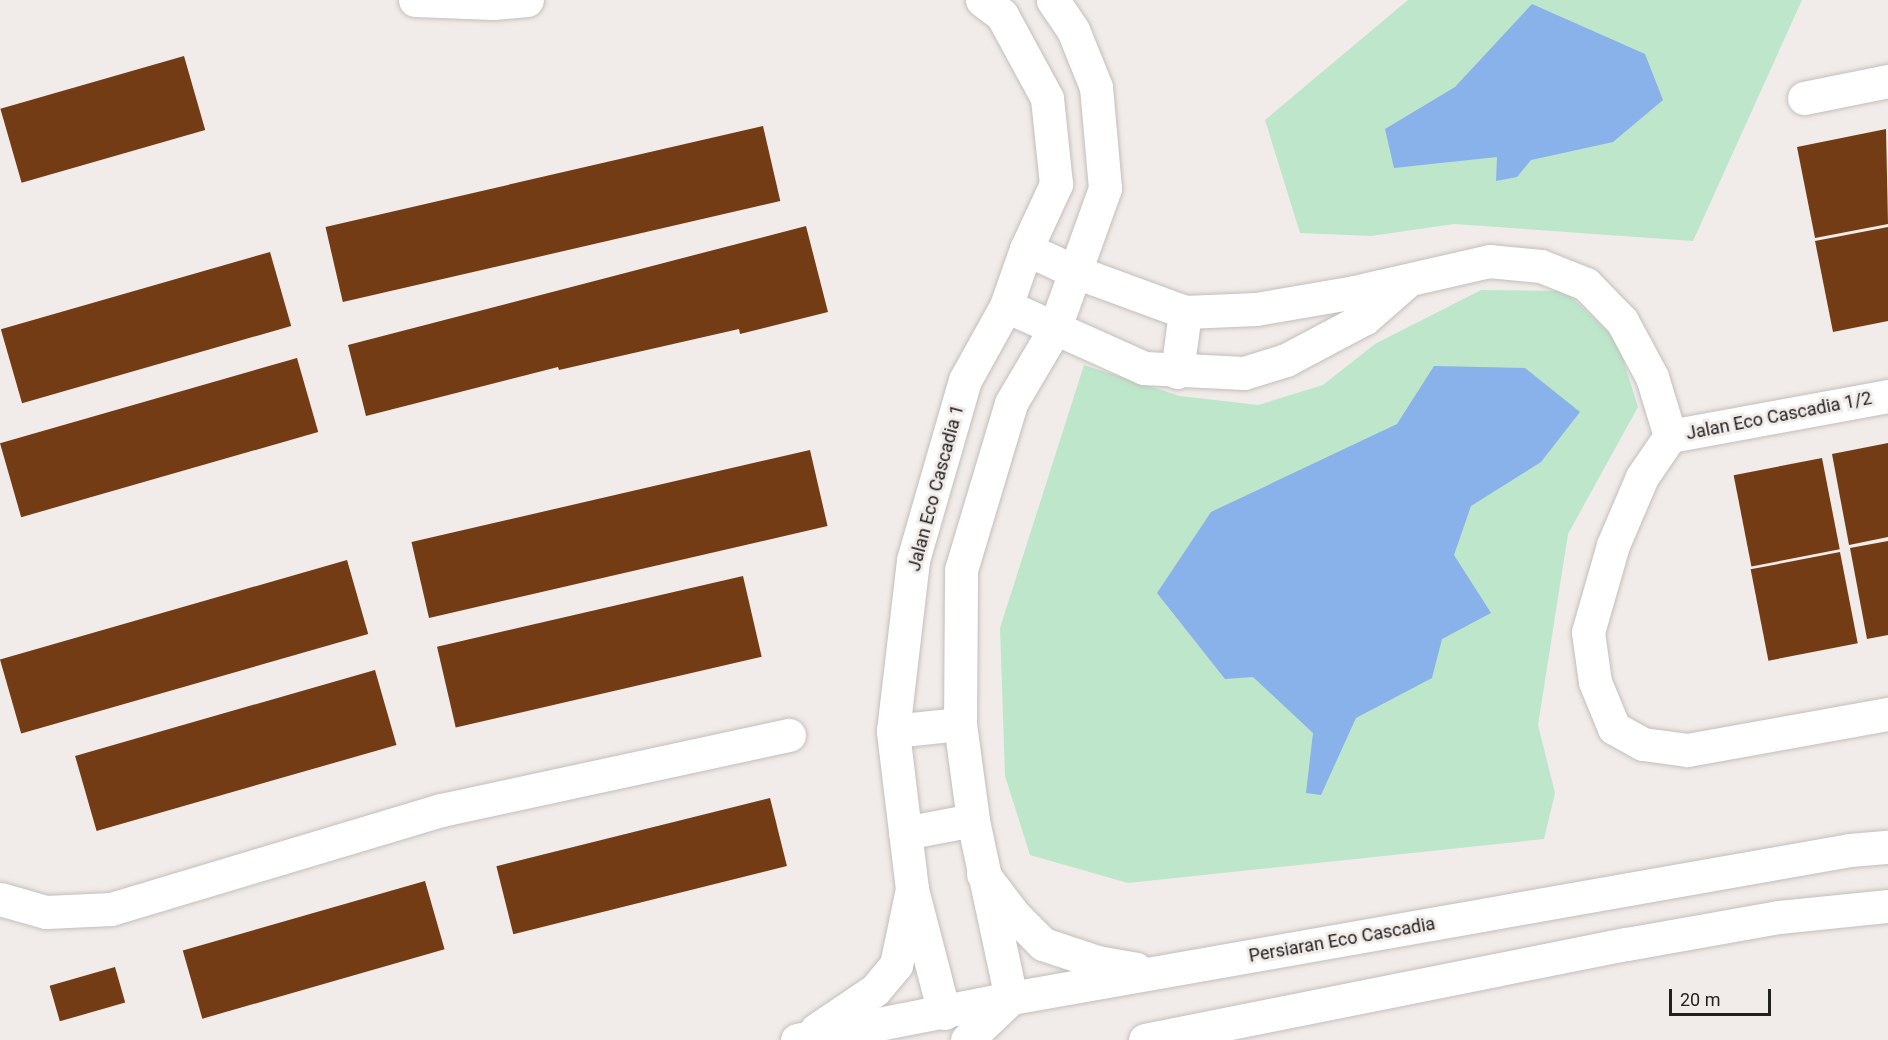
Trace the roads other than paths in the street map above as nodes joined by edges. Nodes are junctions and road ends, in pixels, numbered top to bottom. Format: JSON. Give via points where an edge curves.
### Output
{"nodes":[{"id":1,"x":415,"y":0,"type":"edge"},
{"id":2,"x":527,"y":0,"type":"edge"},
{"id":3,"x":982,"y":0,"type":"edge"},
{"id":4,"x":1053,"y":0,"type":"edge"},
{"id":5,"x":1888,"y":81,"type":"edge"},
{"id":6,"x":1804,"y":98,"type":"dead end"},
{"id":7,"x":1026,"y":249,"type":"junction"},
{"id":8,"x":1076,"y":272,"type":"junction"},
{"id":9,"x":1411,"y":278,"type":"junction"},
{"id":10,"x":1006,"y":306,"type":"junction"},
{"id":11,"x":1185,"y":312,"type":"junction"},
{"id":12,"x":1054,"y":330,"type":"junction"},
{"id":13,"x":1177,"y":372,"type":"junction"},
{"id":14,"x":1888,"y":396,"type":"edge"},
{"id":15,"x":1670,"y":436,"type":"junction"},
{"id":16,"x":1888,"y":714,"type":"edge"},
{"id":17,"x":960,"y":724,"type":"junction"},
{"id":18,"x":893,"y":731,"type":"junction"},
{"id":19,"x":789,"y":735,"type":"dead end"},
{"id":20,"x":973,"y":820,"type":"junction"},
{"id":21,"x":905,"y":833,"type":"junction"},
{"id":22,"x":1888,"y":847,"type":"edge"},
{"id":23,"x":983,"y":874,"type":"junction"},
{"id":24,"x":912,"y":889,"type":"junction"},
{"id":25,"x":0,"y":898,"type":"edge"},
{"id":26,"x":1888,"y":906,"type":"edge"},
{"id":27,"x":1156,"y":973,"type":"junction"},
{"id":28,"x":1011,"y":998,"type":"junction"},
{"id":29,"x":944,"y":1012,"type":"junction"},
{"id":30,"x":978,"y":1037,"type":"edge"},
{"id":31,"x":796,"y":1040,"type":"edge"},
{"id":32,"x":1145,"y":1040,"type":"edge"}],
"edges":[{"from":1,"to":2,"type":"street"},
{"from":3,"to":7,"type":"street","name":"Jalan Eco Cascadia 1","via":[[1002,15],[1047,98],[1056,184]]},
{"from":4,"to":8,"type":"street","via":[[1072,30],[1096,87],[1106,188]]},
{"from":5,"to":6,"type":"street"},
{"from":7,"to":8,"type":"street"},
{"from":7,"to":10,"type":"street","name":"Jalan Eco Cascadia 1"},
{"from":8,"to":11,"type":"street"},
{"from":8,"to":12,"type":"street"},
{"from":9,"to":11,"type":"street","via":[[1256,309]]},
{"from":9,"to":13,"type":"street","via":[[1365,318],[1286,360],[1244,373]]},
{"from":9,"to":15,"type":"street","via":[[1489,261],[1541,266],[1586,284],[1622,321],[1652,376]]},
{"from":10,"to":12,"type":"street"},
{"from":10,"to":18,"type":"street","name":"Jalan Eco Cascadia 1","via":[[965,380],[913,560]]},
{"from":11,"to":13,"type":"street"},
{"from":12,"to":13,"type":"street","via":[[1144,369]]},
{"from":12,"to":17,"type":"street","via":[[1011,403],[961,570]]},
{"from":14,"to":15,"type":"street","name":"Jalan Eco Cascadia 1/2"},
{"from":15,"to":16,"type":"street","via":[[1642,477],[1617,535],[1588,632],[1595,682],[1614,728],[1643,744],[1687,750]]},
{"from":17,"to":18,"type":"street"},
{"from":17,"to":20,"type":"street"},
{"from":18,"to":21,"type":"street","name":"Jalan Eco Cascadia 1"},
{"from":19,"to":25,"type":"street","via":[[442,810],[111,909],[46,912]]},
{"from":20,"to":21,"type":"street"},
{"from":20,"to":23,"type":"street"},
{"from":21,"to":24,"type":"street","name":"Jalan Eco Cascadia 1"},
{"from":22,"to":27,"type":"street","name":"Persiaran Eco Cascadia","via":[[1850,850]]},
{"from":23,"to":27,"type":"street","via":[[1015,916],[1043,944],[1097,962]]},
{"from":23,"to":28,"type":"street"},
{"from":24,"to":29,"type":"street","name":"Jalan Eco Cascadia 1"},
{"from":24,"to":31,"type":"street","via":[[896,965],[866,996],[831,1022]]},
{"from":26,"to":32,"type":"street","via":[[1779,917],[1627,944]]},
{"from":27,"to":28,"type":"street","name":"Persiaran Eco Cascadia"},
{"from":28,"to":29,"type":"street","name":"Persiaran Eco Cascadia"},
{"from":28,"to":30,"type":"street"},
{"from":29,"to":30,"type":"street"},
{"from":29,"to":31,"type":"street","name":"Persiaran Eco Cascadia"}]}
